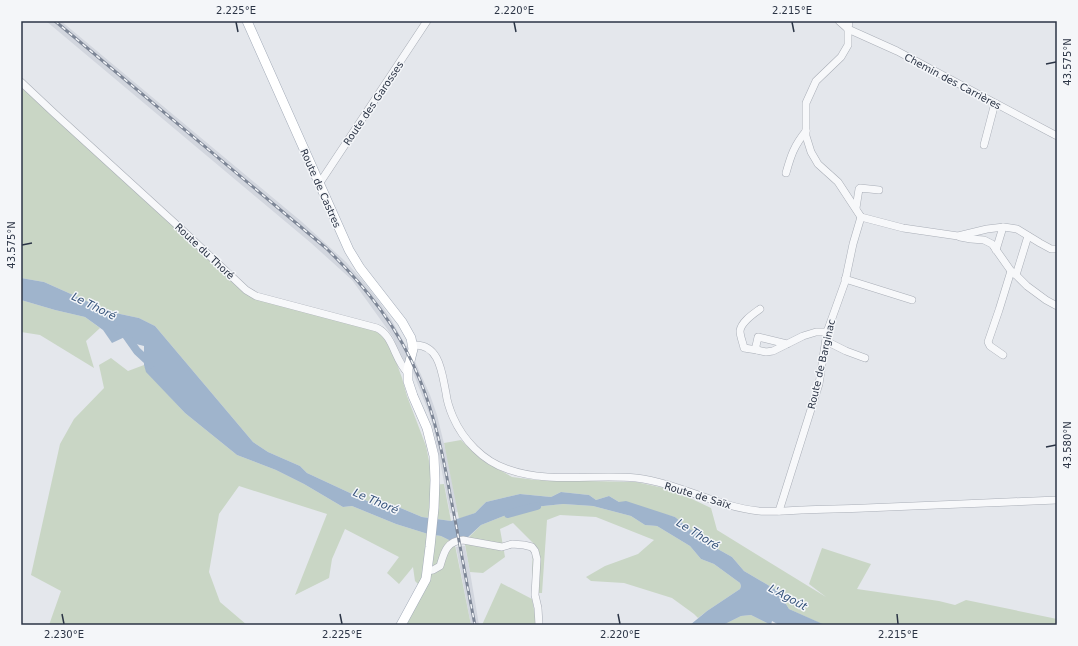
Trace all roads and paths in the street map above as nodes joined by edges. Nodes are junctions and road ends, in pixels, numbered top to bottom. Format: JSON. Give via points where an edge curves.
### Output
{"nodes":[{"id":1,"x":247,"y":21,"type":"edge"},
{"id":2,"x":427,"y":21,"type":"edge"},
{"id":3,"x":839,"y":21,"type":"edge"},
{"id":4,"x":849,"y":21,"type":"edge"},
{"id":5,"x":848,"y":29,"type":"junction"},
{"id":6,"x":21,"y":82,"type":"edge"},
{"id":7,"x":996,"y":103,"type":"junction"},
{"id":8,"x":806,"y":131,"type":"junction"},
{"id":9,"x":1057,"y":136,"type":"edge"},
{"id":10,"x":984,"y":145,"type":"dead end"},
{"id":11,"x":786,"y":173,"type":"dead end"},
{"id":12,"x":319,"y":184,"type":"junction"},
{"id":13,"x":879,"y":190,"type":"dead end"},
{"id":14,"x":856,"y":208,"type":"junction"},
{"id":15,"x":861,"y":217,"type":"junction"},
{"id":16,"x":1003,"y":227,"type":"junction"},
{"id":17,"x":958,"y":236,"type":"junction"},
{"id":18,"x":1028,"y":236,"type":"junction"},
{"id":19,"x":1057,"y":249,"type":"edge"},
{"id":20,"x":996,"y":250,"type":"junction"},
{"id":21,"x":1014,"y":273,"type":"junction"},
{"id":22,"x":845,"y":279,"type":"junction"},
{"id":23,"x":912,"y":300,"type":"dead end"},
{"id":24,"x":1057,"y":306,"type":"edge"},
{"id":25,"x":760,"y":309,"type":"dead end"},
{"id":26,"x":827,"y":332,"type":"junction"},
{"id":27,"x":826,"y":341,"type":"junction"},
{"id":28,"x":787,"y":344,"type":"junction"},
{"id":29,"x":413,"y":345,"type":"junction"},
{"id":30,"x":757,"y":350,"type":"junction"},
{"id":31,"x":1004,"y":355,"type":"dead end"},
{"id":32,"x":865,"y":358,"type":"dead end"},
{"id":33,"x":408,"y":373,"type":"junction"},
{"id":34,"x":1057,"y":500,"type":"edge"},
{"id":35,"x":779,"y":511,"type":"junction"},
{"id":36,"x":427,"y":571,"type":"junction"},
{"id":37,"x":401,"y":625,"type":"edge"},
{"id":38,"x":539,"y":625,"type":"edge"}],
"edges":[{"from":1,"to":12,"type":"main road","name":"Route de Castres"},
{"from":2,"to":12,"type":"street","name":"Route des Garosses"},
{"from":3,"to":5,"type":"street","name":"Chemin des Carrières"},
{"from":4,"to":5,"type":"street"},
{"from":5,"to":7,"type":"street","name":"Chemin des Carrières","via":[[897,51]]},
{"from":5,"to":8,"type":"street","via":[[848,45],[841,57],[816,81],[806,103]]},
{"from":6,"to":33,"type":"street","name":"Route du Thoré","via":[[246,290],[256,296],[381,330]]},
{"from":7,"to":9,"type":"street","name":"Chemin des Carrières"},
{"from":7,"to":10,"type":"street"},
{"from":8,"to":11,"type":"street","via":[[791,155]]},
{"from":8,"to":14,"type":"street","via":[[811,152],[818,164],[838,182]]},
{"from":12,"to":29,"type":"main road","name":"Route de Castres","via":[[354,259],[402,322]]},
{"from":13,"to":14,"type":"street","via":[[860,188]]},
{"from":14,"to":15,"type":"street"},
{"from":15,"to":17,"type":"street","via":[[903,228]]},
{"from":15,"to":22,"type":"street","name":"Route de Barginac"},
{"from":16,"to":17,"type":"street"},
{"from":16,"to":18,"type":"street","via":[[1017,229]]},
{"from":16,"to":20,"type":"street"},
{"from":17,"to":20,"type":"street","via":[[984,240],[992,244]]},
{"from":18,"to":19,"type":"street"},
{"from":18,"to":21,"type":"street"},
{"from":20,"to":21,"type":"street"},
{"from":21,"to":24,"type":"street","via":[[1027,286]]},
{"from":21,"to":31,"type":"street","via":[[988,342]]},
{"from":22,"to":23,"type":"street"},
{"from":22,"to":26,"type":"street","name":"Route de Barginac"},
{"from":25,"to":30,"type":"street","via":[[744,322],[740,331],[744,348]]},
{"from":26,"to":27,"type":"street","name":"Route de Barginac"},
{"from":26,"to":28,"type":"street","via":[[816,332]]},
{"from":27,"to":32,"type":"street"},
{"from":27,"to":35,"type":"street","name":"Route de Barginac","via":[[819,384]]},
{"from":28,"to":30,"type":"street","via":[[773,351]]},
{"from":28,"to":30,"type":"street","via":[[758,337]]},
{"from":29,"to":33,"type":"main road"},
{"from":29,"to":35,"type":"street","name":"Route de Saïx","via":[[428,349],[438,359],[448,404],[463,434],[487,459],[505,469],[540,477],[649,480],[744,508]]},
{"from":33,"to":36,"type":"main road","via":[[410,388],[427,428],[435,472]]},
{"from":34,"to":35,"type":"street","name":"Route de Saïx"},
{"from":36,"to":37,"type":"main road","via":[[426,579]]},
{"from":36,"to":38,"type":"street","via":[[440,566],[446,550],[457,540],[502,547],[512,544],[532,547],[537,559],[535,595]]}]}
